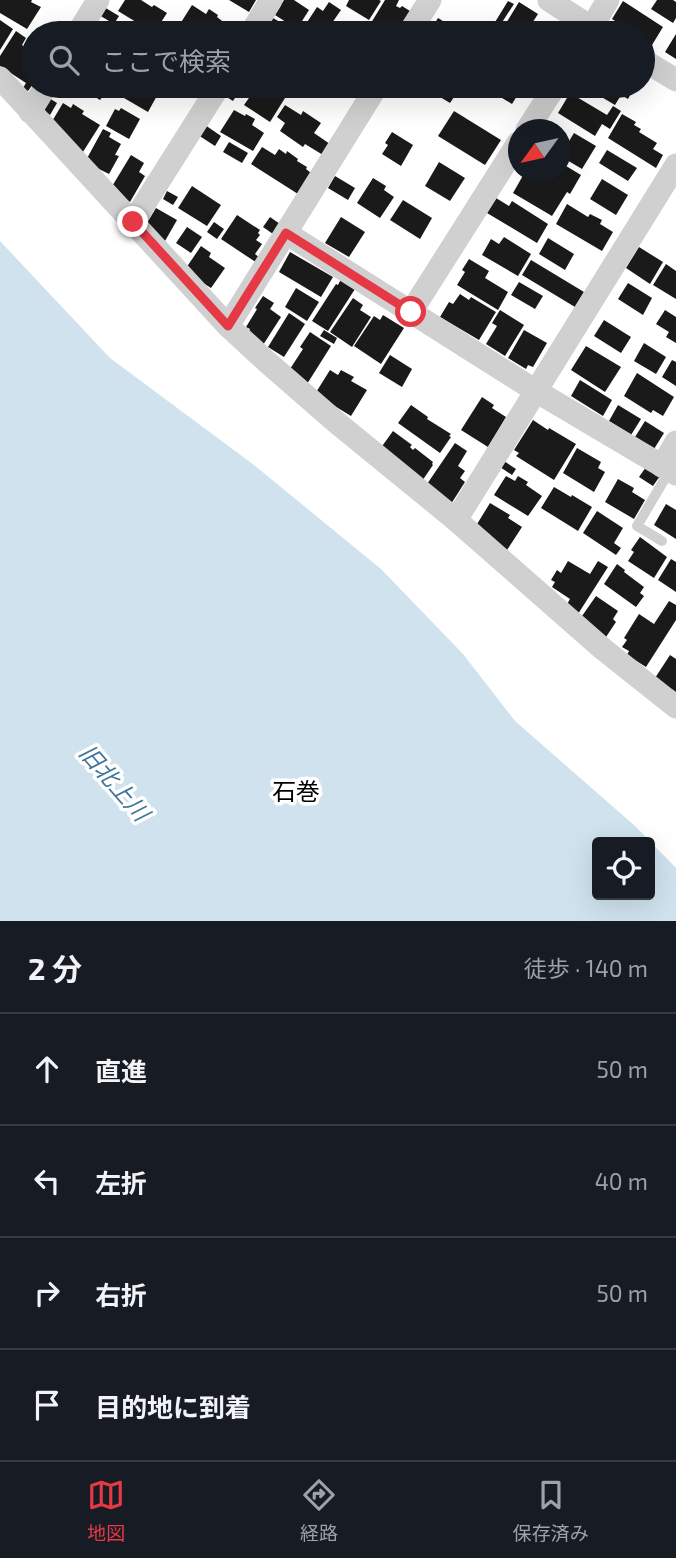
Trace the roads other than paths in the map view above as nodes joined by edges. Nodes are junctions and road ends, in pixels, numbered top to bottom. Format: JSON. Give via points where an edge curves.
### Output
{"nodes":[{"id":1,"x":98,"y":0,"type":"edge"},
{"id":2,"x":271,"y":0,"type":"edge"},
{"id":3,"x":430,"y":0,"type":"edge"},
{"id":4,"x":549,"y":0,"type":"edge"},
{"id":5,"x":608,"y":0,"type":"edge"},
{"id":6,"x":85,"y":21,"type":"edge"},
{"id":7,"x":258,"y":21,"type":"edge"},
{"id":8,"x":417,"y":21,"type":"edge"},
{"id":9,"x":578,"y":21,"type":"edge"},
{"id":10,"x":598,"y":21,"type":"edge"},
{"id":11,"x":655,"y":67,"type":"edge"},
{"id":12,"x":0,"y":78,"type":"edge"},
{"id":13,"x":676,"y":80,"type":"edge"},
{"id":14,"x":39,"y":98,"type":"edge"},
{"id":15,"x":211,"y":98,"type":"edge"},
{"id":16,"x":370,"y":98,"type":"edge"},
{"id":17,"x":547,"y":98,"type":"edge"},
{"id":18,"x":30,"y":112,"type":"junction"},
{"id":19,"x":534,"y":119,"type":"edge"},
{"id":20,"x":508,"y":160,"type":"edge"},
{"id":21,"x":676,"y":165,"type":"edge"},
{"id":22,"x":133,"y":222,"type":"junction"},
{"id":23,"x":286,"y":233,"type":"junction"},
{"id":24,"x":411,"y":312,"type":"junction"},
{"id":25,"x":228,"y":326,"type":"junction"},
{"id":26,"x":536,"y":391,"type":"junction"},
{"id":27,"x":676,"y":442,"type":"edge"},
{"id":28,"x":669,"y":470,"type":"edge"},
{"id":29,"x":456,"y":520,"type":"junction"},
{"id":30,"x":662,"y":541,"type":"dead end"},
{"id":31,"x":676,"y":707,"type":"edge"}],
"edges":[{"from":1,"to":6,"type":"street"},
{"from":2,"to":7,"type":"street"},
{"from":3,"to":8,"type":"street"},
{"from":4,"to":9,"type":"street"},
{"from":5,"to":10,"type":"street"},
{"from":11,"to":13,"type":"street"},
{"from":12,"to":18,"type":"street"},
{"from":14,"to":18,"type":"street"},
{"from":15,"to":22,"type":"street"},
{"from":16,"to":23,"type":"street"},
{"from":17,"to":19,"type":"street"},
{"from":18,"to":22,"type":"street"},
{"from":20,"to":24,"type":"street"},
{"from":21,"to":26,"type":"street"},
{"from":22,"to":25,"type":"street"},
{"from":23,"to":24,"type":"street"},
{"from":23,"to":25,"type":"street"},
{"from":24,"to":26,"type":"street"},
{"from":25,"to":29,"type":"street"},
{"from":26,"to":28,"type":"street"},
{"from":26,"to":29,"type":"street"},
{"from":27,"to":28,"type":"street"},
{"from":28,"to":30,"type":"lane","via":[[637,526]]},
{"from":29,"to":31,"type":"street"}]}
